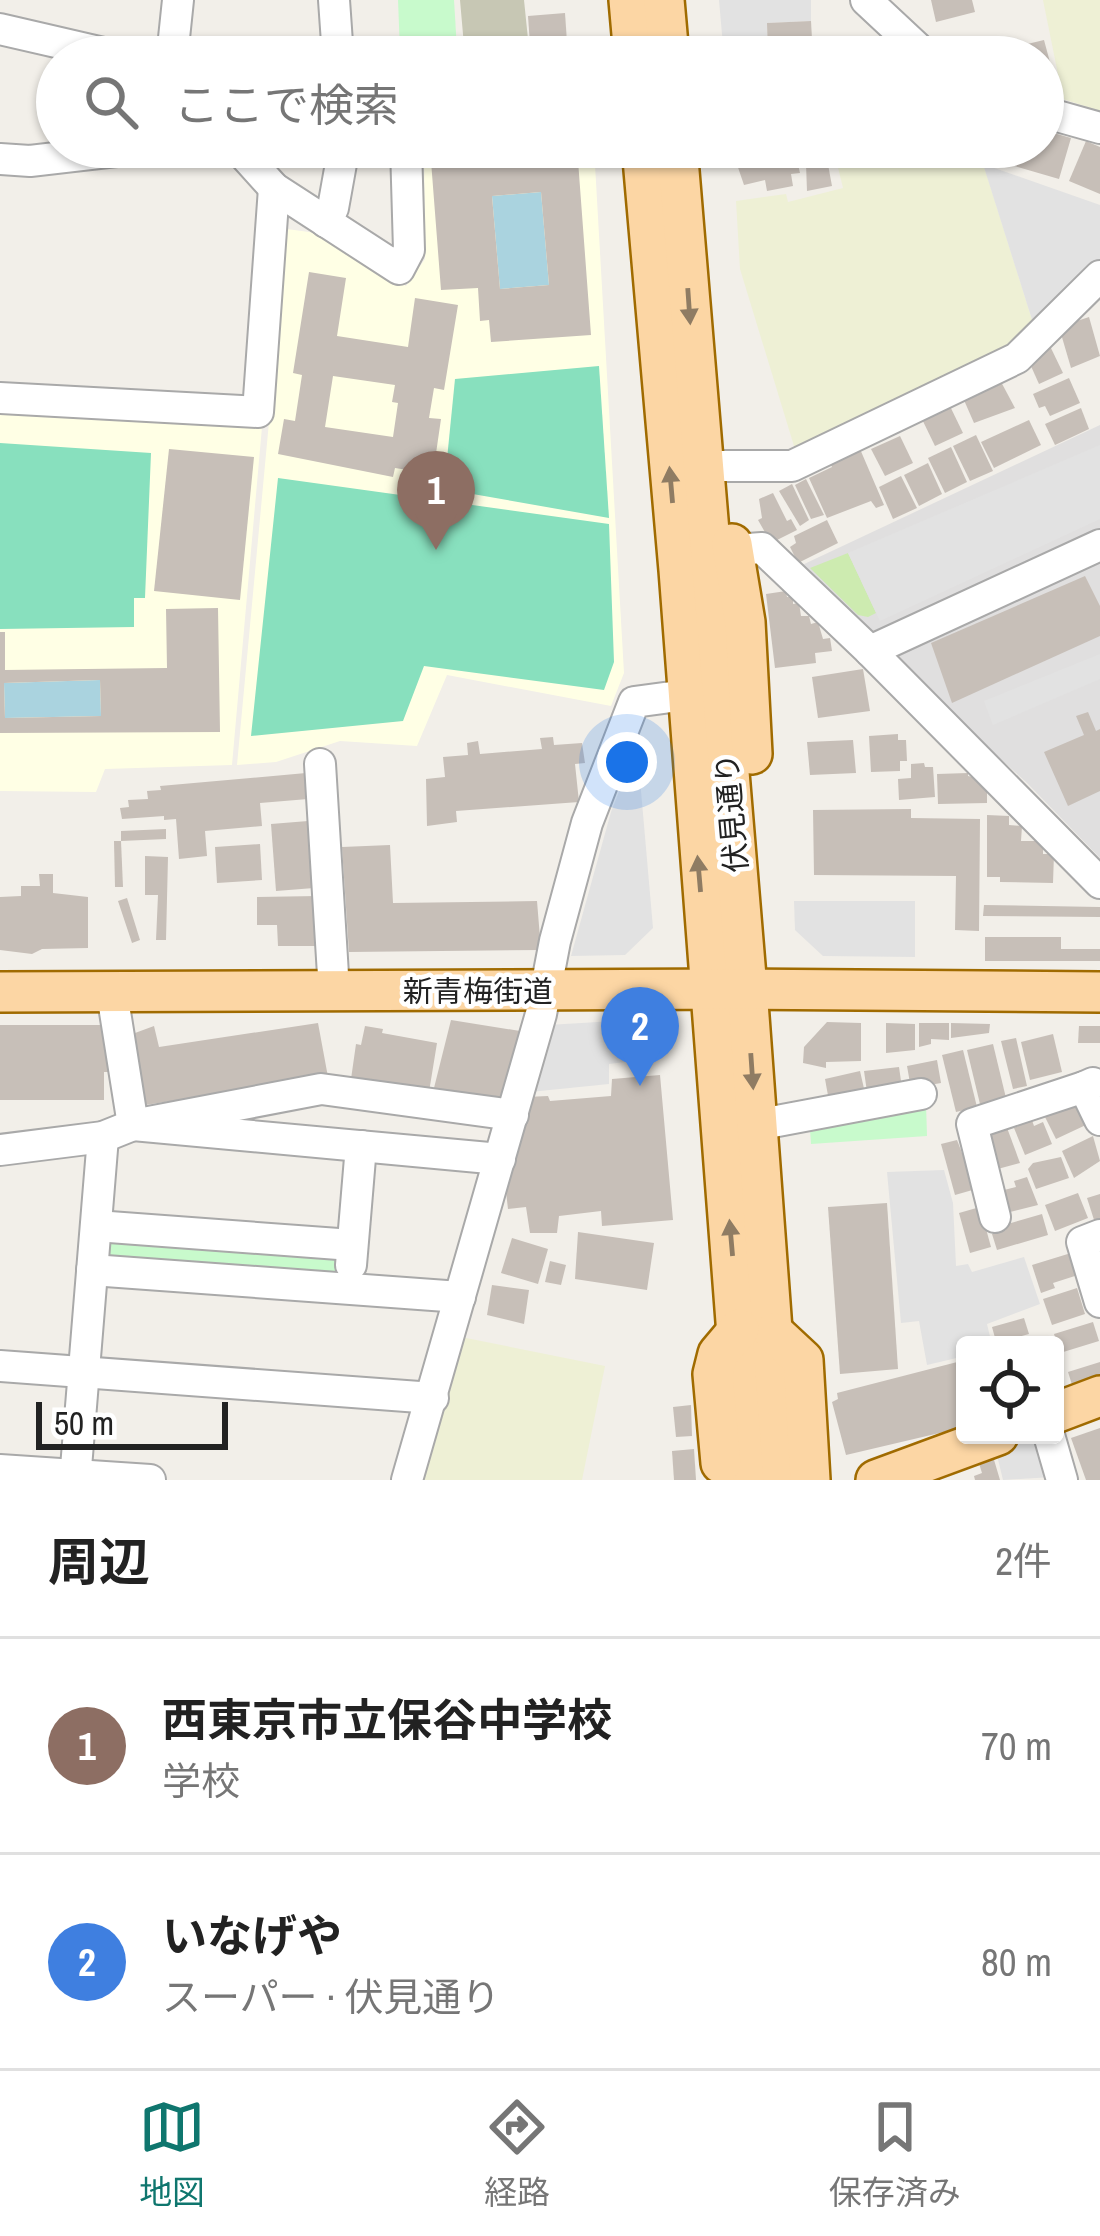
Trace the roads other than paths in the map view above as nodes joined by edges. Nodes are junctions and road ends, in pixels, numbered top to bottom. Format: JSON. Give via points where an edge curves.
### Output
{"nodes":[{"id":1,"x":178,"y":0,"type":"edge"},
{"id":2,"x":334,"y":0,"type":"edge"},
{"id":3,"x":629,"y":0,"type":"edge"},
{"id":4,"x":664,"y":0,"type":"edge"},
{"id":5,"x":866,"y":0,"type":"edge"},
{"id":6,"x":0,"y":29,"type":"edge"},
{"id":7,"x":174,"y":36,"type":"edge"},
{"id":8,"x":337,"y":36,"type":"edge"},
{"id":9,"x":632,"y":36,"type":"edge"},
{"id":10,"x":667,"y":36,"type":"edge"},
{"id":11,"x":905,"y":36,"type":"edge"},
{"id":12,"x":36,"y":37,"type":"edge"},
{"id":13,"x":1064,"y":118,"type":"edge"},
{"id":14,"x":1100,"y":128,"type":"edge"},
{"id":15,"x":0,"y":160,"type":"edge"},
{"id":16,"x":36,"y":160,"type":"edge"},
{"id":17,"x":256,"y":168,"type":"edge"},
{"id":18,"x":340,"y":168,"type":"edge"},
{"id":19,"x":407,"y":168,"type":"edge"},
{"id":20,"x":648,"y":168,"type":"edge"},
{"id":21,"x":666,"y":168,"type":"edge"},
{"id":22,"x":674,"y":168,"type":"edge"},
{"id":23,"x":704,"y":168,"type":"edge"},
{"id":24,"x":274,"y":188,"type":"junction"},
{"id":25,"x":326,"y":222,"type":"junction"},
{"id":26,"x":667,"y":230,"type":"junction"},
{"id":27,"x":1100,"y":276,"type":"edge"},
{"id":28,"x":0,"y":398,"type":"edge"},
{"id":29,"x":698,"y":429,"type":"junction"},
{"id":30,"x":722,"y":466,"type":"junction"},
{"id":31,"x":1100,"y":545,"type":"edge"},
{"id":32,"x":734,"y":550,"type":"junction"},
{"id":33,"x":870,"y":651,"type":"junction"},
{"id":34,"x":686,"y":695,"type":"junction"},
{"id":35,"x":320,"y":764,"type":"dead end"},
{"id":36,"x":733,"y":830,"type":"junction"},
{"id":37,"x":1100,"y":883,"type":"edge"},
{"id":38,"x":728,"y":989,"type":"junction"},
{"id":39,"x":334,"y":991,"type":"junction"},
{"id":40,"x":548,"y":991,"type":"junction"},
{"id":41,"x":0,"y":992,"type":"edge"},
{"id":42,"x":1100,"y":992,"type":"edge"},
{"id":43,"x":112,"y":994,"type":"junction"},
{"id":44,"x":921,"y":1094,"type":"dead end"},
{"id":45,"x":513,"y":1115,"type":"junction"},
{"id":46,"x":1100,"y":1120,"type":"edge"},
{"id":47,"x":133,"y":1125,"type":"junction"},
{"id":48,"x":756,"y":1125,"type":"junction"},
{"id":49,"x":103,"y":1137,"type":"junction"},
{"id":50,"x":361,"y":1146,"type":"junction"},
{"id":51,"x":0,"y":1150,"type":"edge"},
{"id":52,"x":500,"y":1159,"type":"junction"},
{"id":53,"x":995,"y":1217,"type":"dead end"},
{"id":54,"x":96,"y":1226,"type":"junction"},
{"id":55,"x":1100,"y":1235,"type":"edge"},
{"id":56,"x":352,"y":1245,"type":"junction"},
{"id":57,"x":92,"y":1270,"type":"junction"},
{"id":58,"x":350,"y":1288,"type":"junction"},
{"id":59,"x":460,"y":1298,"type":"junction"},
{"id":60,"x":1100,"y":1302,"type":"edge"},
{"id":61,"x":756,"y":1331,"type":"junction"},
{"id":62,"x":0,"y":1366,"type":"edge"},
{"id":63,"x":84,"y":1371,"type":"junction"},
{"id":64,"x":1100,"y":1396,"type":"edge"},
{"id":65,"x":433,"y":1398,"type":"junction"},
{"id":66,"x":1064,"y":1410,"type":"edge"},
{"id":67,"x":974,"y":1444,"type":"edge"},
{"id":68,"x":1052,"y":1444,"type":"edge"},
{"id":69,"x":0,"y":1470,"type":"edge"},
{"id":70,"x":75,"y":1478,"type":"edge"},
{"id":71,"x":150,"y":1480,"type":"edge"},
{"id":72,"x":407,"y":1480,"type":"edge"},
{"id":73,"x":723,"y":1480,"type":"edge"},
{"id":74,"x":748,"y":1480,"type":"edge"},
{"id":75,"x":783,"y":1480,"type":"edge"},
{"id":76,"x":810,"y":1480,"type":"edge"},
{"id":77,"x":876,"y":1480,"type":"edge"},
{"id":78,"x":1062,"y":1480,"type":"edge"}],
"edges":[{"from":1,"to":7,"type":"street"},
{"from":2,"to":8,"type":"street"},
{"from":3,"to":9,"type":"main road"},
{"from":4,"to":10,"type":"main road"},
{"from":5,"to":11,"type":"street"},
{"from":6,"to":12,"type":"street"},
{"from":13,"to":14,"type":"street"},
{"from":15,"to":16,"type":"street"},
{"from":17,"to":24,"type":"street"},
{"from":18,"to":25,"type":"street"},
{"from":19,"to":25,"type":"street","via":[[409,250],[399,268]]},
{"from":20,"to":26,"type":"main road","name":"伏見通り"},
{"from":21,"to":26,"type":"main road"},
{"from":22,"to":26,"type":"main road","name":"伏見通り"},
{"from":23,"to":26,"type":"main road","via":[[704,210]]},
{"from":24,"to":25,"type":"street"},
{"from":24,"to":28,"type":"street","via":[[258,412]]},
{"from":26,"to":29,"type":"main road","name":"伏見通り","one_way":true},
{"from":34,"to":26,"type":"main road","name":"伏見通り","one_way":true},
{"from":27,"to":30,"type":"street","via":[[1017,358],[792,466]]},
{"from":29,"to":30,"type":"main road","via":[[716,445]]},
{"from":29,"to":36,"type":"main road","name":"伏見通り"},
{"from":30,"to":32,"type":"main road"},
{"from":31,"to":33,"type":"street"},
{"from":32,"to":33,"type":"street","via":[[762,548]]},
{"from":32,"to":36,"type":"main road","via":[[755,794],[753,814]]},
{"from":33,"to":37,"type":"street"},
{"from":38,"to":34,"type":"main road","name":"伏見通り","one_way":true},
{"from":34,"to":40,"type":"street","via":[[634,702],[587,823]]},
{"from":35,"to":39,"type":"street"},
{"from":36,"to":38,"type":"main road","name":"伏見通り"},
{"from":38,"to":40,"type":"main road","name":"新青梅街道"},
{"from":38,"to":42,"type":"main road","name":"新青梅街道"},
{"from":38,"to":48,"type":"main road","name":"伏見通り","one_way":true},
{"from":61,"to":38,"type":"main road","name":"伏見通り","one_way":true},
{"from":39,"to":40,"type":"main road","name":"新青梅街道"},
{"from":39,"to":43,"type":"main road","name":"新青梅街道"},
{"from":40,"to":45,"type":"street"},
{"from":41,"to":43,"type":"main road","name":"新青梅街道"},
{"from":43,"to":47,"type":"street"},
{"from":44,"to":48,"type":"street"},
{"from":45,"to":47,"type":"street","via":[[321,1089]]},
{"from":45,"to":52,"type":"street"},
{"from":46,"to":53,"type":"street","via":[[1089,1085],[972,1124]]},
{"from":47,"to":49,"type":"street"},
{"from":47,"to":50,"type":"street"},
{"from":48,"to":61,"type":"main road","name":"伏見通り"},
{"from":49,"to":51,"type":"street"},
{"from":49,"to":54,"type":"street"},
{"from":50,"to":52,"type":"street"},
{"from":50,"to":56,"type":"street"},
{"from":52,"to":59,"type":"street"},
{"from":54,"to":56,"type":"street"},
{"from":54,"to":57,"type":"street"},
{"from":55,"to":60,"type":"street","via":[[1082,1242]]},
{"from":56,"to":58,"type":"street"},
{"from":57,"to":58,"type":"street"},
{"from":57,"to":63,"type":"street"},
{"from":58,"to":59,"type":"street"},
{"from":59,"to":65,"type":"street"},
{"from":61,"to":73,"type":"main road","via":[[718,1354],[713,1374]]},
{"from":61,"to":74,"type":"main road","name":"伏見通り"},
{"from":61,"to":75,"type":"main road","name":"伏見通り"},
{"from":61,"to":76,"type":"main road","via":[[803,1360]]},
{"from":62,"to":63,"type":"street"},
{"from":63,"to":65,"type":"street"},
{"from":63,"to":70,"type":"street"},
{"from":64,"to":66,"type":"main road"},
{"from":65,"to":72,"type":"street"},
{"from":67,"to":77,"type":"main road"},
{"from":68,"to":78,"type":"street"},
{"from":69,"to":70,"type":"street"},
{"from":70,"to":71,"type":"street"}]}
